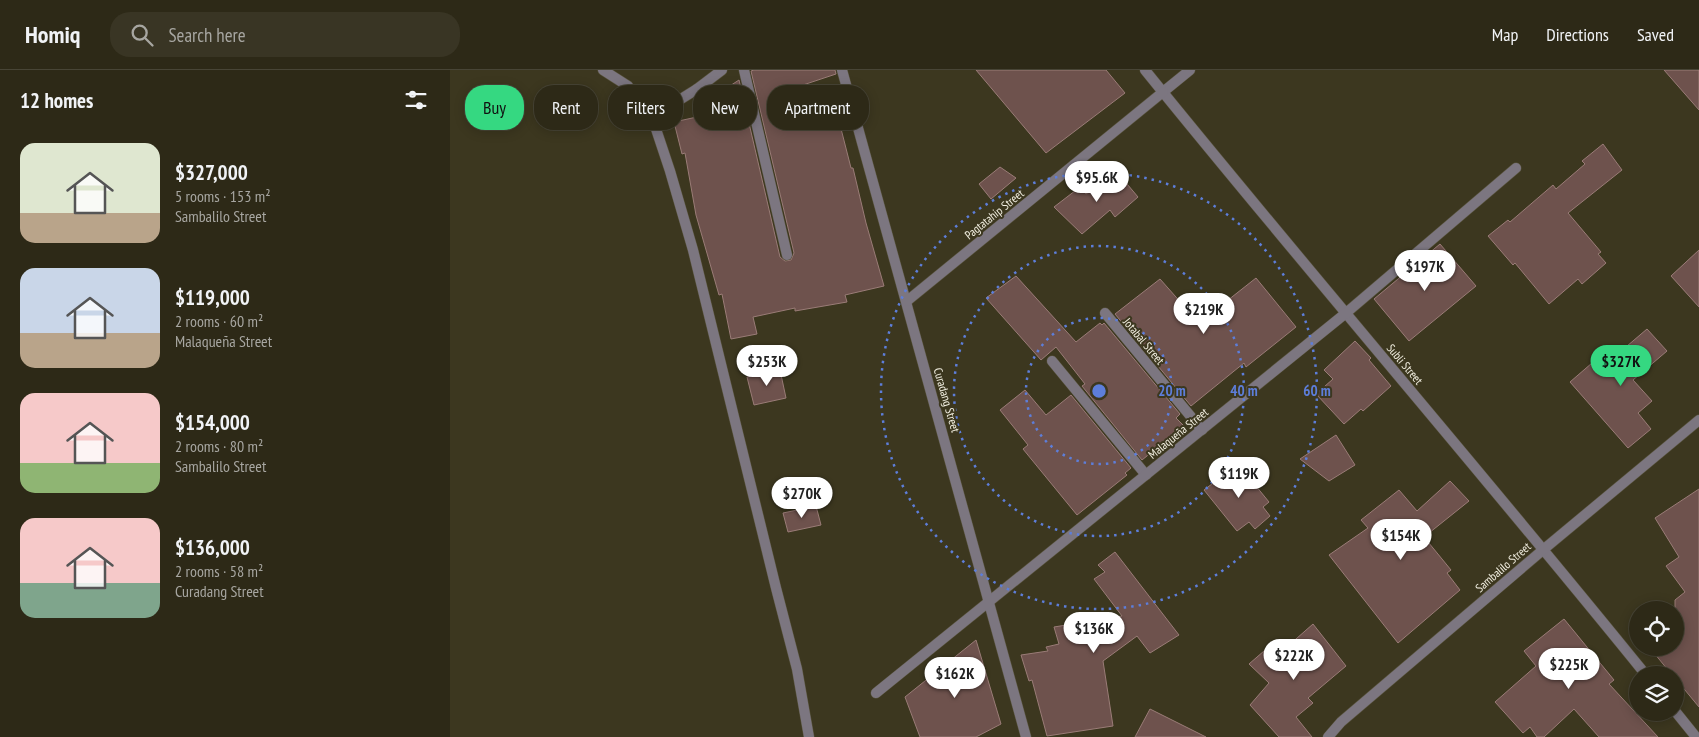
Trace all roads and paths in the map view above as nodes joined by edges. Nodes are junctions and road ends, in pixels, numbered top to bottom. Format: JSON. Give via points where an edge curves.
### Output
{"nodes":[{"id":1,"x":603,"y":70,"type":"edge"},
{"id":2,"x":722,"y":70,"type":"edge"},
{"id":3,"x":744,"y":70,"type":"edge"},
{"id":4,"x":842,"y":70,"type":"edge"},
{"id":5,"x":1145,"y":70,"type":"edge"},
{"id":6,"x":1190,"y":70,"type":"edge"},
{"id":7,"x":626,"y":85,"type":"edge"},
{"id":8,"x":1163,"y":92,"type":"junction"},
{"id":9,"x":683,"y":98,"type":"edge"},
{"id":10,"x":656,"y":130,"type":"edge"},
{"id":11,"x":1516,"y":168,"type":"dead end"},
{"id":12,"x":787,"y":255,"type":"dead end"},
{"id":13,"x":907,"y":301,"type":"junction"},
{"id":14,"x":1105,"y":313,"type":"dead end"},
{"id":15,"x":1346,"y":313,"type":"junction"},
{"id":16,"x":1052,"y":361,"type":"dead end"},
{"id":17,"x":1699,"y":420,"type":"edge"},
{"id":18,"x":1202,"y":430,"type":"junction"},
{"id":19,"x":1146,"y":475,"type":"junction"},
{"id":20,"x":1544,"y":549,"type":"junction"},
{"id":21,"x":990,"y":601,"type":"junction"},
{"id":22,"x":1639,"y":666,"type":"edge"},
{"id":23,"x":876,"y":693,"type":"dead end"},
{"id":24,"x":1683,"y":721,"type":"edge"},
{"id":25,"x":809,"y":737,"type":"edge"},
{"id":26,"x":1026,"y":737,"type":"edge"},
{"id":27,"x":1328,"y":737,"type":"edge"},
{"id":28,"x":1696,"y":737,"type":"edge"}],
"edges":[{"from":1,"to":7,"type":"street"},
{"from":2,"to":9,"type":"street"},
{"from":3,"to":12,"type":"street"},
{"from":4,"to":13,"type":"street","name":"Curadang Street"},
{"from":5,"to":8,"type":"street","name":"Subli Street"},
{"from":6,"to":8,"type":"street","name":"Pagtatahip Street"},
{"from":8,"to":13,"type":"street","name":"Pagtatahip Street"},
{"from":8,"to":15,"type":"street","name":"Subli Street"},
{"from":10,"to":25,"type":"street","via":[[693,250],[797,668]]},
{"from":11,"to":15,"type":"street","name":"Malaqueña Street"},
{"from":13,"to":21,"type":"street","name":"Curadang Street"},
{"from":14,"to":18,"type":"street","name":"Jotabal Street"},
{"from":15,"to":18,"type":"street","name":"Malaqueña Street"},
{"from":15,"to":20,"type":"street","name":"Subli Street"},
{"from":16,"to":19,"type":"street"},
{"from":17,"to":20,"type":"street","name":"Sambalilo Street"},
{"from":18,"to":19,"type":"street","name":"Malaqueña Street"},
{"from":19,"to":21,"type":"street","name":"Malaqueña Street"},
{"from":20,"to":22,"type":"street","name":"Subli Street"},
{"from":20,"to":27,"type":"street","name":"Sambalilo Street","via":[[1341,722]]},
{"from":21,"to":23,"type":"street","name":"Malaqueña Street"},
{"from":21,"to":26,"type":"street","name":"Curadang Street"},
{"from":24,"to":28,"type":"street"}]}
